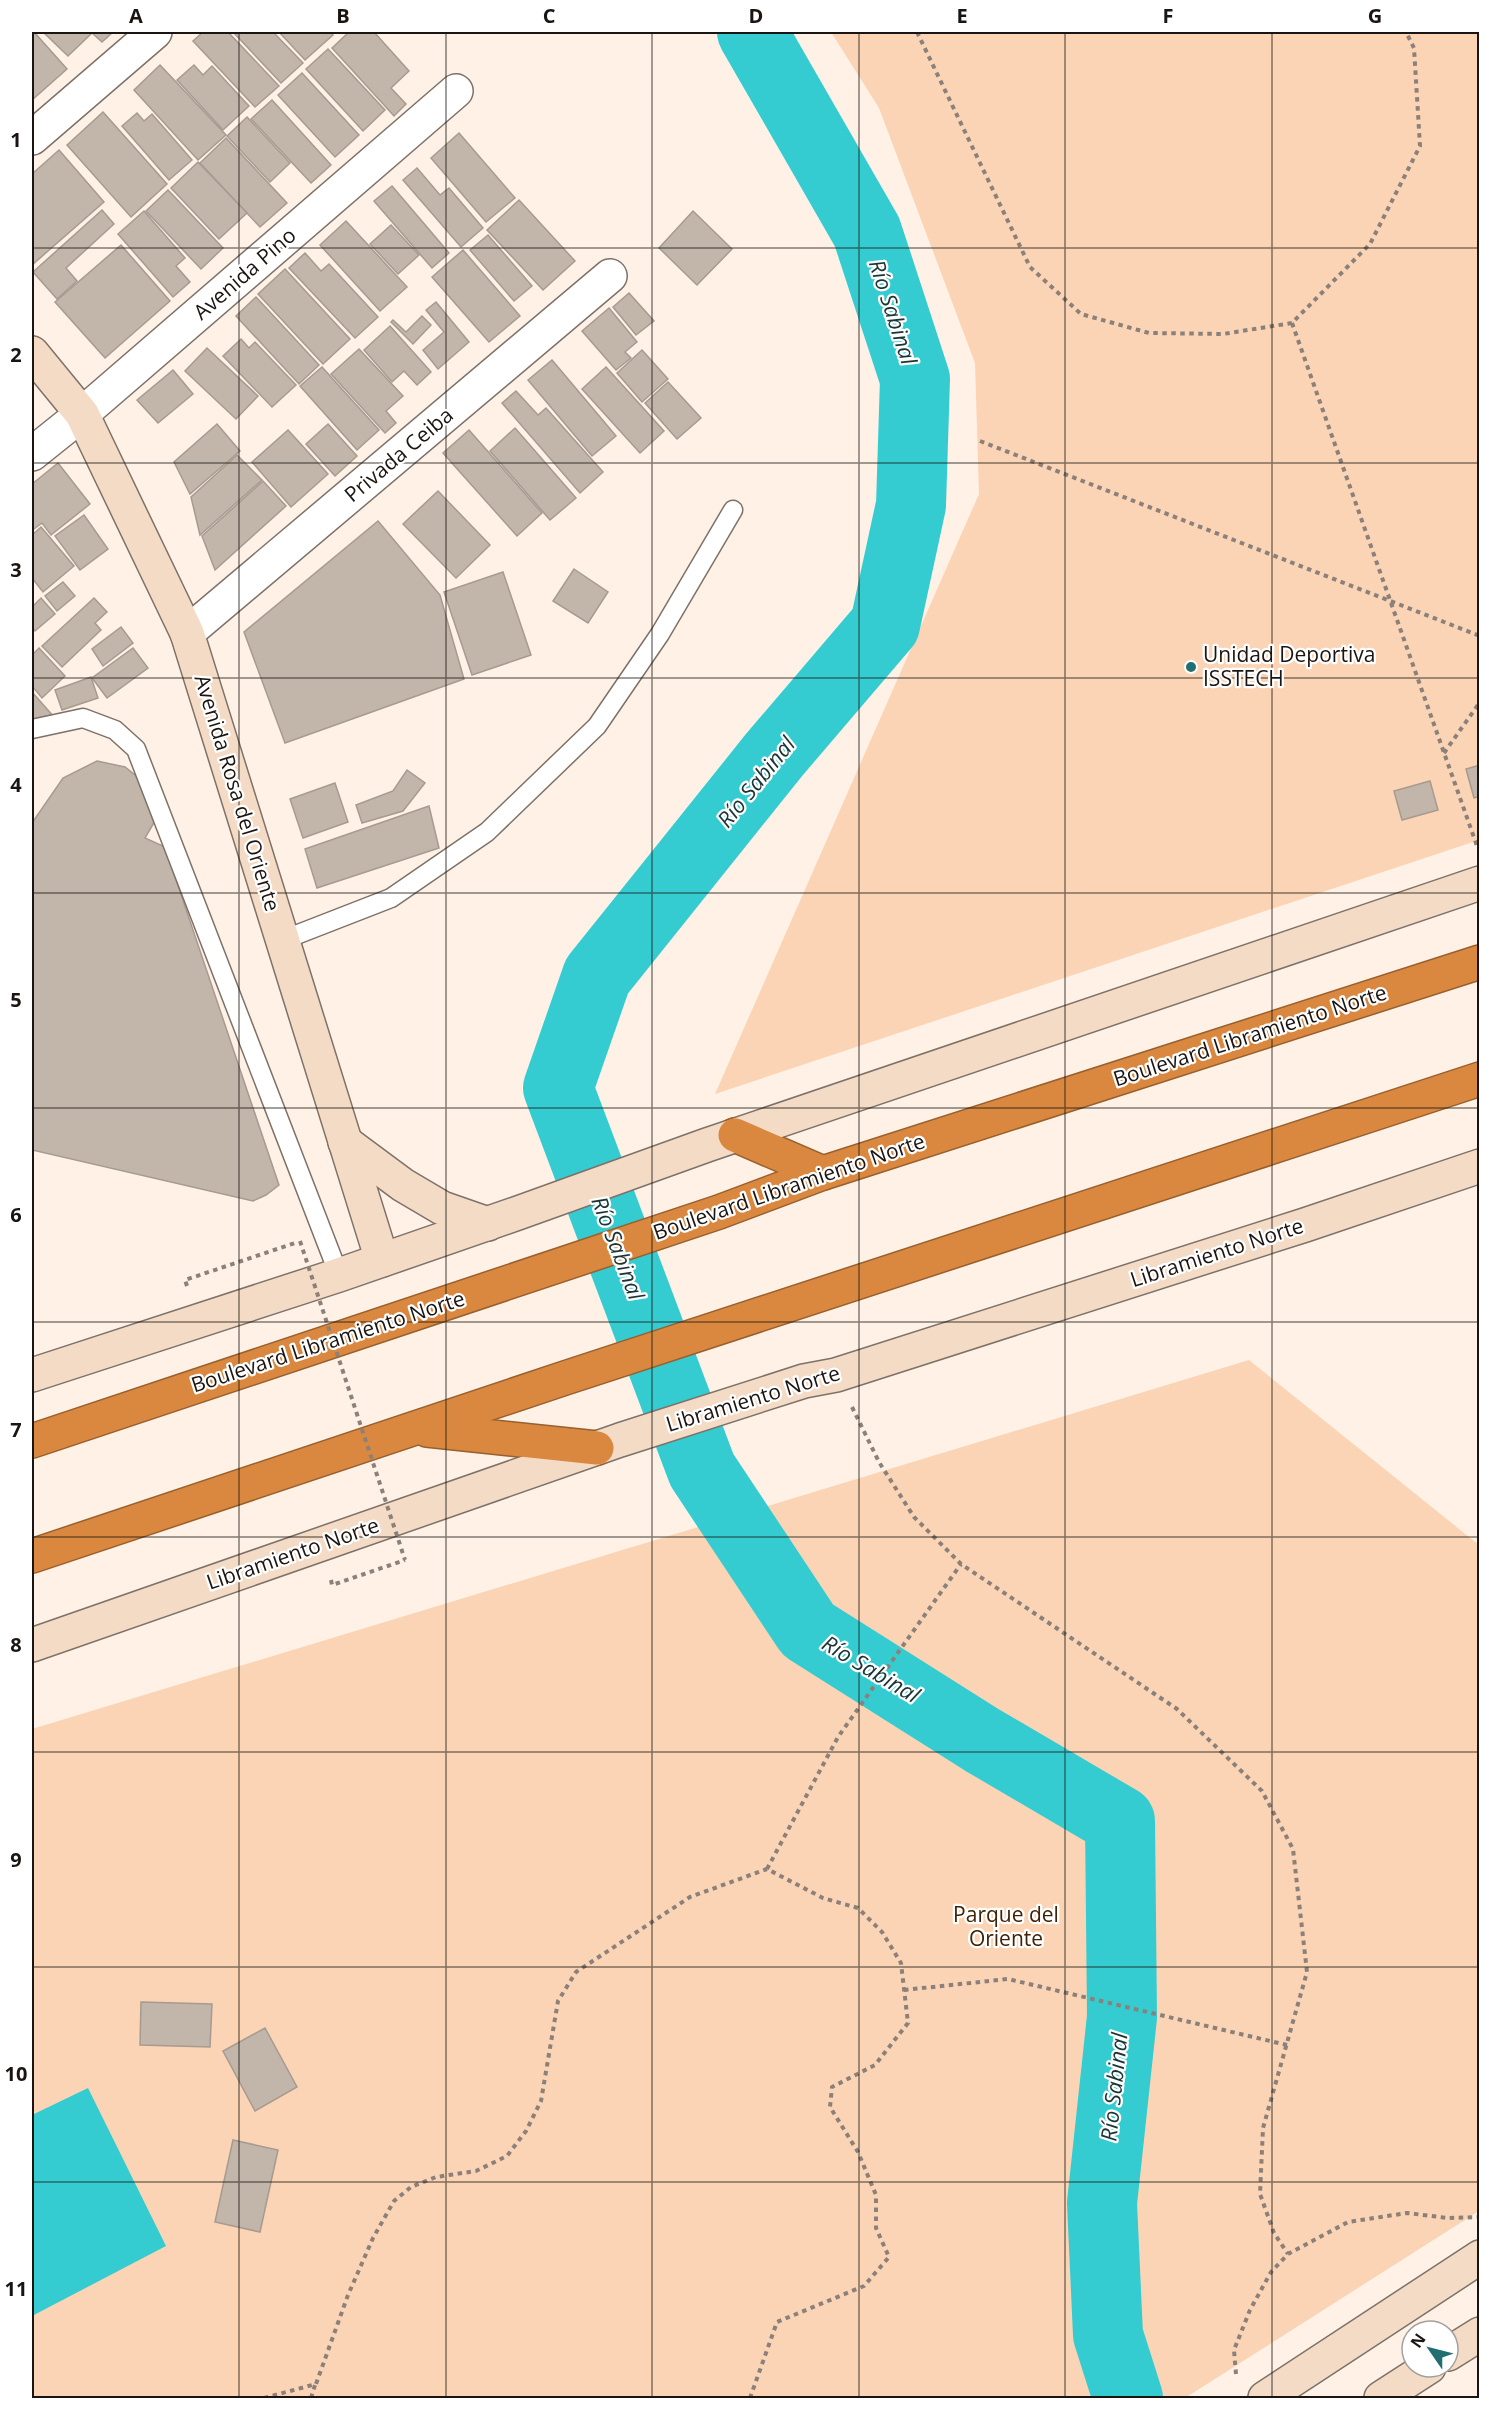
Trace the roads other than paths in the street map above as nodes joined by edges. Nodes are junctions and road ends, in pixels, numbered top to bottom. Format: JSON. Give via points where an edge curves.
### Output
{"nodes":[{"id":1,"x":154,"y":32,"type":"edge"},
{"id":2,"x":456,"y":91,"type":"dead end"},
{"id":3,"x":32,"y":138,"type":"edge"},
{"id":4,"x":610,"y":276,"type":"dead end"},
{"id":5,"x":32,"y":353,"type":"edge"},
{"id":6,"x":82,"y":414,"type":"junction"},
{"id":7,"x":32,"y":454,"type":"edge"},
{"id":8,"x":734,"y":510,"type":"dead end"},
{"id":9,"x":187,"y":633,"type":"junction"},
{"id":10,"x":32,"y":729,"type":"edge"},
{"id":11,"x":1479,"y":883,"type":"edge"},
{"id":12,"x":283,"y":940,"type":"junction"},
{"id":13,"x":1479,"y":962,"type":"edge"},
{"id":14,"x":1479,"y":1079,"type":"edge"},
{"id":15,"x":721,"y":1140,"type":"junction"},
{"id":16,"x":345,"y":1142,"type":"junction"},
{"id":17,"x":1479,"y":1166,"type":"edge"},
{"id":18,"x":823,"y":1173,"type":"junction"},
{"id":19,"x":488,"y":1224,"type":"junction"},
{"id":20,"x":382,"y":1260,"type":"junction"},
{"id":21,"x":339,"y":1275,"type":"junction"},
{"id":22,"x":32,"y":1375,"type":"edge"},
{"id":23,"x":416,"y":1429,"type":"junction"},
{"id":24,"x":32,"y":1441,"type":"edge"},
{"id":25,"x":608,"y":1444,"type":"junction"},
{"id":26,"x":32,"y":1556,"type":"edge"},
{"id":27,"x":32,"y":1645,"type":"edge"},
{"id":28,"x":1479,"y":2257,"type":"edge"},
{"id":29,"x":1479,"y":2334,"type":"edge"},
{"id":30,"x":1460,"y":2346,"type":"edge"},
{"id":31,"x":1410,"y":2379,"type":"edge"},
{"id":32,"x":1265,"y":2398,"type":"edge"},
{"id":33,"x":1381,"y":2398,"type":"edge"}],
"edges":[{"from":1,"to":3,"type":"street"},
{"from":2,"to":6,"type":"street","name":"Avenida Pino"},
{"from":4,"to":9,"type":"street","name":"Privada Ceiba"},
{"from":5,"to":6,"type":"street","name":"Avenida Rosa del Oriente"},
{"from":6,"to":7,"type":"street","name":"Avenida Pino"},
{"from":6,"to":9,"type":"street","name":"Avenida Rosa del Oriente"},
{"from":8,"to":12,"type":"lane","via":[[660,634],[597,726],[487,832],[391,898]]},
{"from":9,"to":12,"type":"street","name":"Avenida Rosa del Oriente"},
{"from":10,"to":21,"type":"lane","via":[[83,718],[114,730],[136,749]]},
{"from":11,"to":15,"type":"street"},
{"from":12,"to":16,"type":"street","name":"Avenida Rosa del Oriente"},
{"from":13,"to":18,"type":"highway","name":"Boulevard Libramiento Norte"},
{"from":14,"to":23,"type":"highway"},
{"from":15,"to":18,"type":"highway"},
{"from":15,"to":19,"type":"street"},
{"from":16,"to":19,"type":"street","via":[[442,1208]]},
{"from":16,"to":20,"type":"street","name":"Avenida Rosa del Oriente"},
{"from":17,"to":25,"type":"street","name":"Libramiento Norte","via":[[1305,1225]]},
{"from":18,"to":24,"type":"highway","name":"Boulevard Libramiento Norte","via":[[718,1212]]},
{"from":19,"to":20,"type":"street"},
{"from":20,"to":21,"type":"street"},
{"from":21,"to":22,"type":"street"},
{"from":23,"to":25,"type":"highway"},
{"from":23,"to":26,"type":"highway"},
{"from":25,"to":27,"type":"street","name":"Libramiento Norte"},
{"from":28,"to":32,"type":"street"},
{"from":29,"to":30,"type":"street"},
{"from":31,"to":33,"type":"street"}]}
